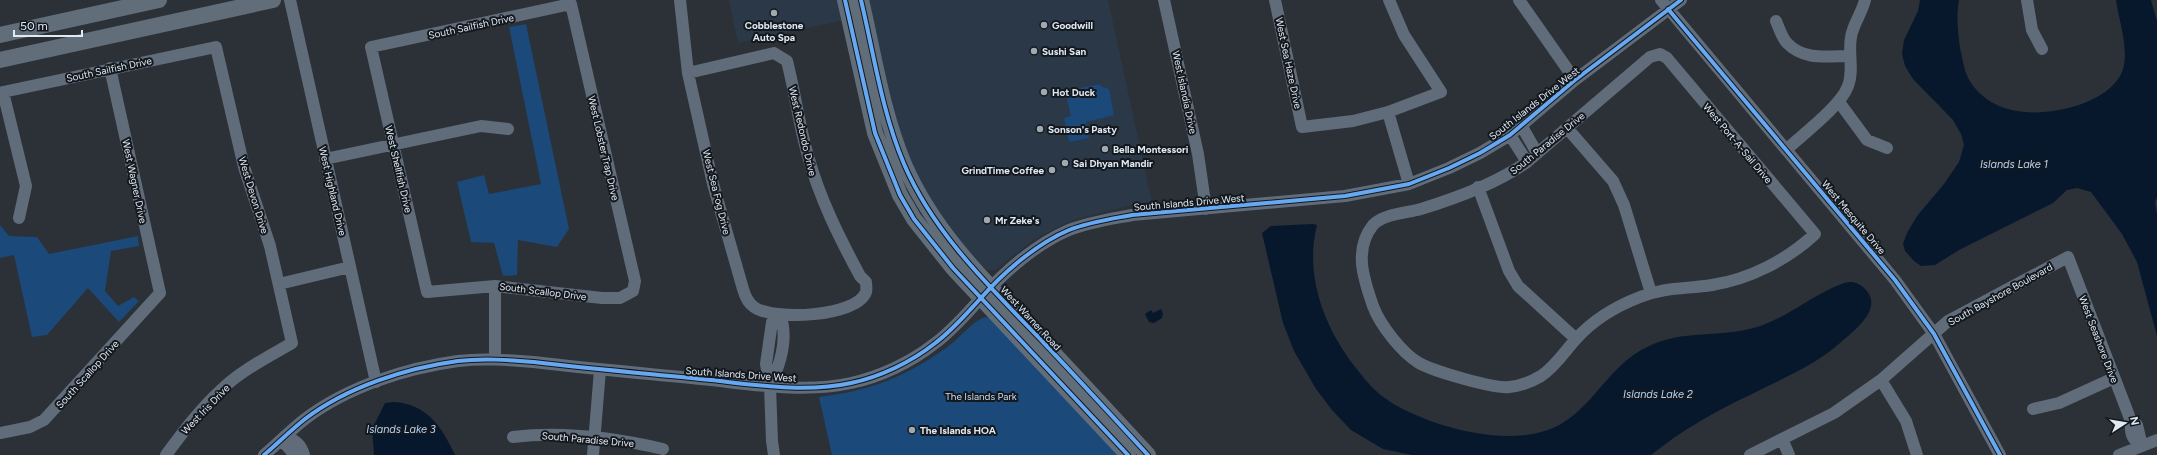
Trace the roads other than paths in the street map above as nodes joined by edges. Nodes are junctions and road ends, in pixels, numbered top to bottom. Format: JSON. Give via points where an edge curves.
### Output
{"nodes":[{"id":1,"x":159,"y":0,"type":"edge"},
{"id":2,"x":273,"y":0,"type":"edge"},
{"id":3,"x":290,"y":0,"type":"edge"},
{"id":4,"x":845,"y":0,"type":"edge"},
{"id":5,"x":862,"y":0,"type":"edge"},
{"id":6,"x":1164,"y":0,"type":"edge"},
{"id":7,"x":1275,"y":0,"type":"edge"},
{"id":8,"x":1389,"y":0,"type":"edge"},
{"id":9,"x":1519,"y":0,"type":"edge"},
{"id":10,"x":1680,"y":0,"type":"edge"},
{"id":11,"x":1865,"y":0,"type":"edge"},
{"id":12,"x":2027,"y":0,"type":"edge"},
{"id":13,"x":682,"y":2,"type":"edge"},
{"id":14,"x":571,"y":4,"type":"joint"},
{"id":15,"x":1665,"y":5,"type":"edge"},
{"id":16,"x":1776,"y":21,"type":"dead end"},
{"id":17,"x":0,"y":35,"type":"edge"},
{"id":18,"x":216,"y":46,"type":"joint"},
{"id":19,"x":371,"y":47,"type":"joint"},
{"id":20,"x":2042,"y":49,"type":"dead end"},
{"id":21,"x":1660,"y":54,"type":"joint"},
{"id":22,"x":1850,"y":56,"type":"junction"},
{"id":23,"x":0,"y":60,"type":"edge"},
{"id":24,"x":110,"y":68,"type":"junction"},
{"id":25,"x":688,"y":73,"type":"junction"},
{"id":26,"x":1575,"y":80,"type":"junction"},
{"id":27,"x":1839,"y":102,"type":"junction"},
{"id":28,"x":1388,"y":112,"type":"junction"},
{"id":29,"x":888,"y":115,"type":"junction"},
{"id":30,"x":872,"y":119,"type":"junction"},
{"id":31,"x":1521,"y":125,"type":"junction"},
{"id":32,"x":1567,"y":128,"type":"junction"},
{"id":33,"x":508,"y":129,"type":"dead end"},
{"id":34,"x":1510,"y":135,"type":"junction"},
{"id":35,"x":393,"y":144,"type":"junction"},
{"id":36,"x":1887,"y":148,"type":"dead end"},
{"id":37,"x":1786,"y":150,"type":"junction"},
{"id":38,"x":1537,"y":153,"type":"junction"},
{"id":39,"x":325,"y":159,"type":"junction"},
{"id":40,"x":1526,"y":162,"type":"junction"},
{"id":41,"x":1408,"y":184,"type":"junction"},
{"id":42,"x":1478,"y":187,"type":"junction"},
{"id":43,"x":1206,"y":209,"type":"junction"},
{"id":44,"x":19,"y":218,"type":"dead end"},
{"id":45,"x":2068,"y":257,"type":"joint"},
{"id":46,"x":350,"y":266,"type":"junction"},
{"id":47,"x":279,"y":284,"type":"junction"},
{"id":48,"x":495,"y":286,"type":"junction"},
{"id":49,"x":633,"y":291,"type":"joint"},
{"id":50,"x":427,"y":292,"type":"joint"},
{"id":51,"x":160,"y":293,"type":"joint"},
{"id":52,"x":986,"y":293,"type":"junction"},
{"id":53,"x":1651,"y":293,"type":"junction"},
{"id":54,"x":780,"y":315,"type":"junction"},
{"id":55,"x":1934,"y":334,"type":"junction"},
{"id":56,"x":1576,"y":339,"type":"junction"},
{"id":57,"x":292,"y":343,"type":"joint"},
{"id":58,"x":495,"y":359,"type":"junction"},
{"id":59,"x":600,"y":370,"type":"junction"},
{"id":60,"x":2114,"y":378,"type":"junction"},
{"id":61,"x":1881,"y":380,"type":"junction"},
{"id":62,"x":376,"y":382,"type":"junction"},
{"id":63,"x":770,"y":386,"type":"junction"},
{"id":64,"x":2033,"y":408,"type":"dead end"},
{"id":65,"x":0,"y":433,"type":"edge"},
{"id":66,"x":285,"y":436,"type":"junction"},
{"id":67,"x":513,"y":437,"type":"dead end"},
{"id":68,"x":593,"y":438,"type":"junction"},
{"id":69,"x":1782,"y":439,"type":"junction"},
{"id":70,"x":2157,"y":440,"type":"edge"},
{"id":71,"x":2142,"y":446,"type":"junction"},
{"id":72,"x":663,"y":449,"type":"dead end"},
{"id":73,"x":166,"y":455,"type":"edge"},
{"id":74,"x":264,"y":455,"type":"edge"},
{"id":75,"x":295,"y":455,"type":"edge"},
{"id":76,"x":304,"y":455,"type":"edge"},
{"id":77,"x":592,"y":455,"type":"edge"},
{"id":78,"x":774,"y":455,"type":"edge"},
{"id":79,"x":1128,"y":455,"type":"edge"},
{"id":80,"x":1148,"y":455,"type":"edge"},
{"id":81,"x":1750,"y":455,"type":"edge"},
{"id":82,"x":1789,"y":455,"type":"edge"},
{"id":83,"x":1917,"y":455,"type":"edge"},
{"id":84,"x":2000,"y":455,"type":"edge"},
{"id":85,"x":2119,"y":455,"type":"edge"}],
"edges":[{"from":1,"to":17,"type":"main road"},
{"from":2,"to":23,"type":"main road"},
{"from":3,"to":39,"type":"street","name":"West Highland Drive"},
{"from":4,"to":30,"type":"main road","name":"West Warner Road"},
{"from":5,"to":29,"type":"main road","name":"West Warner Road"},
{"from":6,"to":43,"type":"street","name":"West Islandia Drive","via":[[1198,154]]},
{"from":7,"to":28,"type":"street","name":"West Sea Haze Drive","via":[[1302,127],[1353,121]]},
{"from":8,"to":28,"type":"street","via":[[1404,35],[1441,92]]},
{"from":9,"to":26,"type":"street"},
{"from":10,"to":15,"type":"street","name":"South Islands Drive West"},
{"from":11,"to":22,"type":"street","via":[[1850,38]]},
{"from":12,"to":20,"type":"street","via":[[2032,30]]},
{"from":13,"to":25,"type":"street","name":"West Sea Fog Drive"},
{"from":14,"to":19,"type":"street","name":"South Sailfish Drive"},
{"from":14,"to":49,"type":"street","name":"West Lobster Trap Drive","via":[[635,281]]},
{"from":15,"to":26,"type":"street","name":"South Islands Drive West"},
{"from":15,"to":37,"type":"street","name":"West Mesquite Drive"},
{"from":16,"to":22,"type":"street","via":[[1786,43],[1799,53],[1813,57]]},
{"from":18,"to":24,"type":"street","name":"South Sailfish Drive"},
{"from":18,"to":47,"type":"street","name":"West Devon Drive","via":[[244,167],[270,246]]},
{"from":19,"to":35,"type":"street","name":"West Shellfish Drive"},
{"from":21,"to":32,"type":"street","name":"South Paradise Drive","via":[[1650,57]]},
{"from":21,"to":53,"type":"street","name":"West Port-A-Sail Drive","via":[[1667,58],[1815,234],[1798,250],[1765,268],[1734,280]]},
{"from":22,"to":27,"type":"street","via":[[1848,86]]},
{"from":24,"to":44,"type":"street","name":"South Sailfish Drive","via":[[3,92],[26,186]]},
{"from":24,"to":51,"type":"street","name":"West Wagner Drive"},
{"from":25,"to":54,"type":"street","name":"West Sea Fog Drive","via":[[713,184],[742,290],[754,308]]},
{"from":25,"to":54,"type":"street","name":"West Redondo Drive","via":[[774,53],[787,61],[807,154],[818,188],[830,221],[860,276],[866,282],[866,292],[853,303],[839,309],[810,315]]},
{"from":26,"to":31,"type":"street","name":"South Islands Drive West"},
{"from":27,"to":36,"type":"street","via":[[1867,140]]},
{"from":27,"to":37,"type":"street"},
{"from":28,"to":41,"type":"street"},
{"from":29,"to":30,"type":"main road"},
{"from":29,"to":52,"type":"main road","name":"West Warner Road","via":[[904,164],[928,209]]},
{"from":30,"to":52,"type":"main road","name":"West Warner Road","via":[[882,155],[914,218],[934,245]]},
{"from":31,"to":34,"type":"street","name":"South Islands Drive West"},
{"from":31,"to":38,"type":"street"},
{"from":32,"to":38,"type":"street","name":"South Paradise Drive"},
{"from":32,"to":53,"type":"street","via":[[1613,181],[1624,205]]},
{"from":33,"to":35,"type":"street","via":[[481,126]]},
{"from":34,"to":40,"type":"street"},
{"from":34,"to":41,"type":"street","name":"South Islands Drive West","via":[[1450,168]]},
{"from":35,"to":39,"type":"street"},
{"from":35,"to":50,"type":"street","name":"West Shellfish Drive"},
{"from":37,"to":55,"type":"street","name":"West Mesquite Drive","via":[[1883,264]]},
{"from":38,"to":40,"type":"street","name":"South Paradise Drive"},
{"from":39,"to":46,"type":"street","name":"West Highland Drive"},
{"from":40,"to":42,"type":"street","name":"South Paradise Drive","via":[[1506,176]]},
{"from":41,"to":43,"type":"street","name":"South Islands Drive West","via":[[1345,196]]},
{"from":42,"to":56,"type":"street","via":[[1509,270],[1518,286]]},
{"from":42,"to":56,"type":"street","name":"South Paradise Drive","via":[[1374,224],[1364,242],[1361,260],[1363,279],[1375,313],[1398,345],[1418,362],[1468,380],[1507,388],[1526,384],[1543,375]]},
{"from":43,"to":52,"type":"street","name":"South Islands Drive West","via":[[1132,215],[1068,231],[1043,244]]},
{"from":45,"to":55,"type":"street","name":"South Bayshore Boulevard","via":[[1948,321]]},
{"from":45,"to":60,"type":"street","name":"West Seashore Drive"},
{"from":46,"to":47,"type":"street"},
{"from":46,"to":62,"type":"street","name":"West Highland Drive"},
{"from":47,"to":57,"type":"street","name":"West Devon Drive"},
{"from":48,"to":49,"type":"street","name":"South Scallop Drive","via":[[602,298],[620,298]]},
{"from":48,"to":50,"type":"street","name":"South Scallop Drive"},
{"from":48,"to":58,"type":"street"},
{"from":51,"to":65,"type":"street","name":"South Scallop Drive","via":[[44,420],[30,427]]},
{"from":52,"to":63,"type":"street","name":"South Islands Drive West","via":[[961,321],[934,344],[882,373],[851,383],[820,387]]},
{"from":52,"to":79,"type":"main road","name":"West Warner Road"},
{"from":52,"to":80,"type":"main road","name":"West Warner Road"},
{"from":53,"to":56,"type":"street","via":[[1617,306],[1593,321]]},
{"from":54,"to":63,"type":"street","via":[[784,326],[780,366]]},
{"from":55,"to":61,"type":"street","name":"South Bayshore Boulevard"},
{"from":55,"to":84,"type":"street","name":"West Mesquite Drive"},
{"from":57,"to":73,"type":"street","name":"West Iris Drive","via":[[223,388],[189,423]]},
{"from":58,"to":59,"type":"street","name":"South Islands Drive West"},
{"from":58,"to":62,"type":"street","name":"South Islands Drive West","via":[[458,361]]},
{"from":59,"to":63,"type":"street","name":"South Islands Drive West"},
{"from":59,"to":68,"type":"street"},
{"from":60,"to":64,"type":"street","via":[[2059,403]]},
{"from":60,"to":71,"type":"street","name":"West Seashore Drive","via":[[2131,421],[2133,439]]},
{"from":61,"to":69,"type":"street","name":"South Bayshore Boulevard","via":[[1834,413]]},
{"from":61,"to":83,"type":"street","via":[[1906,421]]},
{"from":62,"to":66,"type":"street","name":"South Islands Drive West","via":[[341,397],[306,418]]},
{"from":63,"to":78,"type":"street"},
{"from":66,"to":74,"type":"street","name":"South Islands Drive West"},
{"from":66,"to":75,"type":"street","via":[[286,446]]},
{"from":66,"to":76,"type":"street","via":[[295,440]]},
{"from":67,"to":68,"type":"street","name":"South Paradise Drive","via":[[543,433]]},
{"from":68,"to":72,"type":"street","name":"South Paradise Drive","via":[[638,443]]},
{"from":68,"to":77,"type":"street"},
{"from":69,"to":81,"type":"street","name":"South Bayshore Boulevard"},
{"from":69,"to":82,"type":"street"},
{"from":70,"to":71,"type":"street"},
{"from":71,"to":85,"type":"street"}]}
